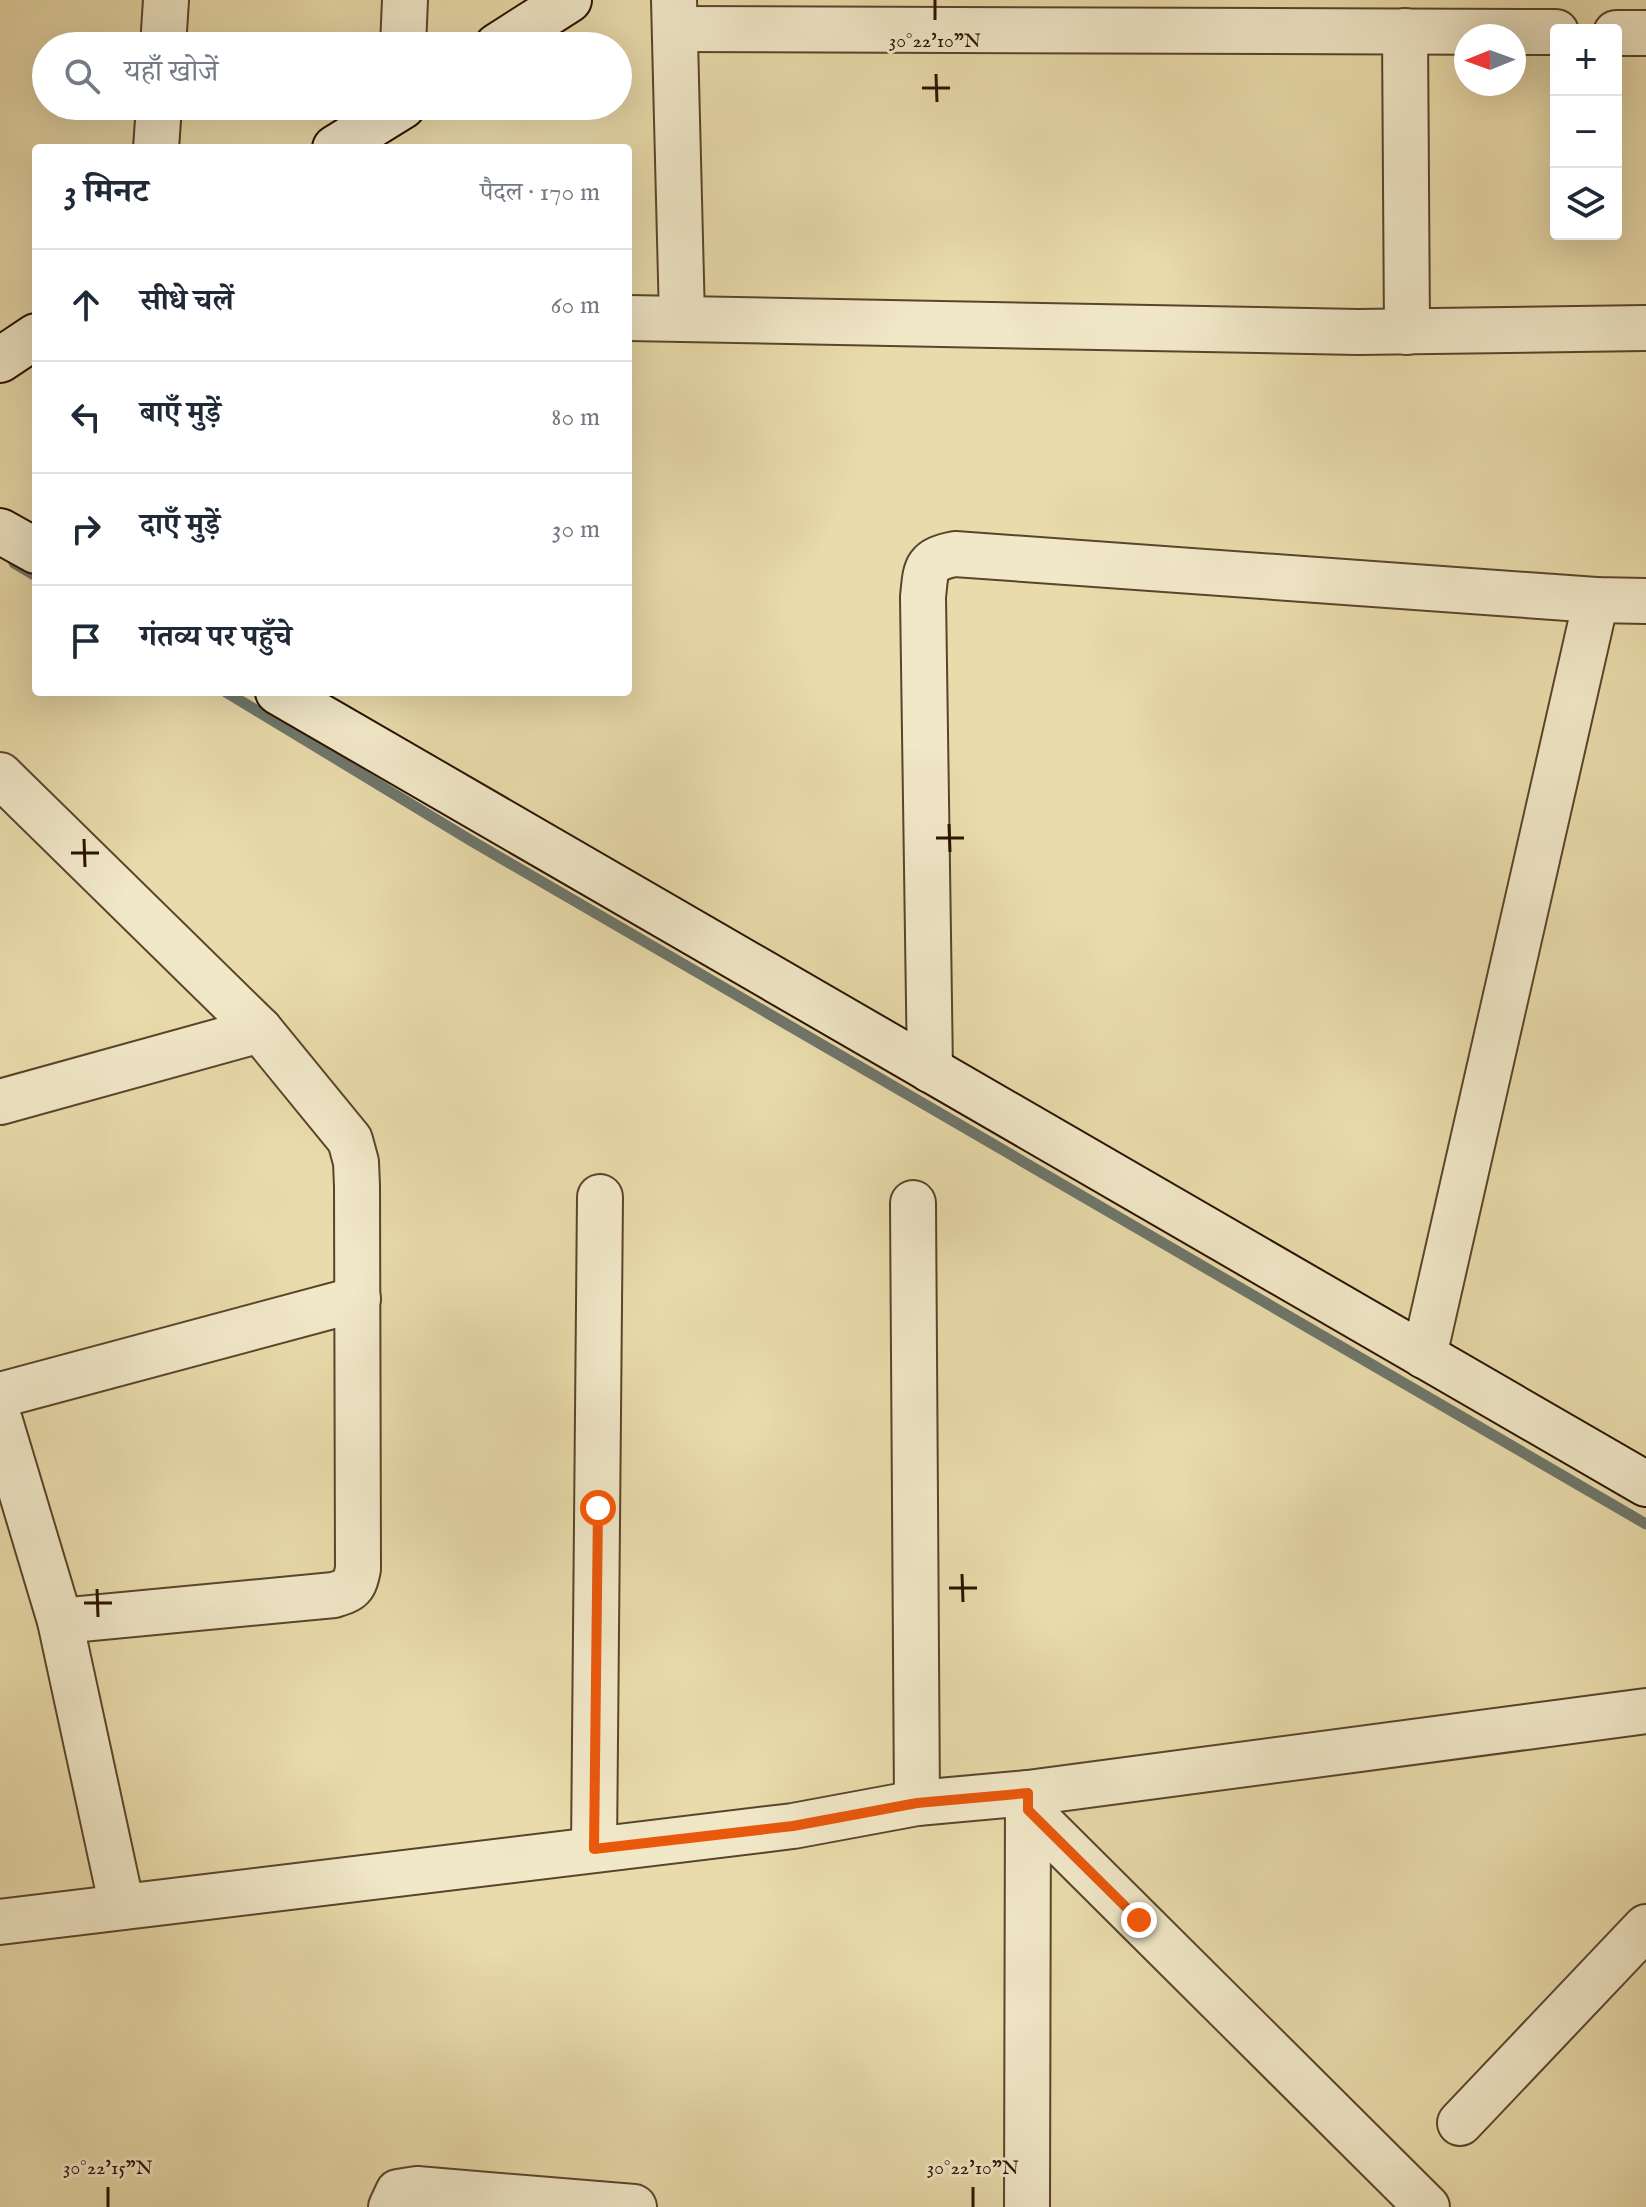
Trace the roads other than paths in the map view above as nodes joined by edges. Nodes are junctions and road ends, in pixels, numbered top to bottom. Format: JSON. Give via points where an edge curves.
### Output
{"nodes":[{"id":1,"x":166,"y":0,"type":"edge"},
{"id":2,"x":405,"y":0,"type":"edge"},
{"id":3,"x":569,"y":0,"type":"edge"},
{"id":4,"x":674,"y":14,"type":"edge"},
{"id":5,"x":1405,"y":31,"type":"junction"},
{"id":6,"x":164,"y":32,"type":"edge"},
{"id":7,"x":404,"y":32,"type":"edge"},
{"id":8,"x":519,"y":32,"type":"edge"},
{"id":9,"x":1550,"y":32,"type":"edge"},
{"id":10,"x":1622,"y":33,"type":"edge"},
{"id":11,"x":1646,"y":33,"type":"edge"},
{"id":12,"x":158,"y":120,"type":"edge"},
{"id":13,"x":380,"y":120,"type":"edge"},
{"id":14,"x":156,"y":144,"type":"edge"},
{"id":15,"x":341,"y":144,"type":"edge"},
{"id":16,"x":632,"y":318,"type":"edge"},
{"id":17,"x":682,"y":319,"type":"junction"},
{"id":18,"x":1646,"y":328,"type":"edge"},
{"id":19,"x":1407,"y":332,"type":"junction"},
{"id":20,"x":32,"y":339,"type":"edge"},
{"id":21,"x":0,"y":360,"type":"edge"},
{"id":22,"x":0,"y":531,"type":"edge"},
{"id":23,"x":32,"y":549,"type":"edge"},
{"id":24,"x":1596,"y":600,"type":"junction"},
{"id":25,"x":1646,"y":601,"type":"edge"},
{"id":26,"x":285,"y":696,"type":"edge"},
{"id":27,"x":0,"y":775,"type":"edge"},
{"id":28,"x":260,"y":1030,"type":"junction"},
{"id":29,"x":930,"y":1070,"type":"junction"},
{"id":30,"x":0,"y":1102,"type":"edge"},
{"id":31,"x":600,"y":1197,"type":"dead end"},
{"id":32,"x":913,"y":1203,"type":"dead end"},
{"id":33,"x":358,"y":1299,"type":"junction"},
{"id":34,"x":1424,"y":1356,"type":"junction"},
{"id":35,"x":0,"y":1395,"type":"edge"},
{"id":36,"x":0,"y":1421,"type":"edge"},
{"id":37,"x":1646,"y":1484,"type":"edge"},
{"id":38,"x":60,"y":1621,"type":"junction"},
{"id":39,"x":1639,"y":1723,"type":"edge"},
{"id":40,"x":1028,"y":1801,"type":"junction"},
{"id":41,"x":917,"y":1803,"type":"junction"},
{"id":42,"x":594,"y":1849,"type":"junction"},
{"id":43,"x":122,"y":1907,"type":"junction"},
{"id":44,"x":0,"y":1922,"type":"edge"},
{"id":45,"x":1646,"y":1927,"type":"edge"},
{"id":46,"x":1460,"y":2123,"type":"dead end"},
{"id":47,"x":391,"y":2207,"type":"edge"},
{"id":48,"x":634,"y":2207,"type":"edge"},
{"id":49,"x":1027,"y":2207,"type":"edge"},
{"id":50,"x":1427,"y":2207,"type":"edge"}],
"edges":[{"from":1,"to":6,"type":"street"},
{"from":2,"to":7,"type":"street"},
{"from":3,"to":8,"type":"street"},
{"from":4,"to":5,"type":"street"},
{"from":4,"to":17,"type":"street"},
{"from":5,"to":9,"type":"street"},
{"from":5,"to":19,"type":"street"},
{"from":10,"to":11,"type":"street"},
{"from":12,"to":14,"type":"street"},
{"from":13,"to":15,"type":"street"},
{"from":16,"to":17,"type":"street"},
{"from":17,"to":19,"type":"street"},
{"from":18,"to":19,"type":"street"},
{"from":20,"to":21,"type":"street"},
{"from":22,"to":23,"type":"street"},
{"from":24,"to":25,"type":"street"},
{"from":24,"to":29,"type":"street","via":[[955,554],[936,557],[928,568],[923,597]]},
{"from":24,"to":34,"type":"street"},
{"from":26,"to":29,"type":"street"},
{"from":27,"to":28,"type":"street"},
{"from":28,"to":30,"type":"street"},
{"from":28,"to":33,"type":"street","via":[[350,1140],[356,1162]]},
{"from":29,"to":34,"type":"street"},
{"from":31,"to":42,"type":"street"},
{"from":32,"to":41,"type":"street"},
{"from":33,"to":35,"type":"street"},
{"from":33,"to":38,"type":"street","via":[[355,1584],[334,1595]]},
{"from":34,"to":37,"type":"street"},
{"from":36,"to":38,"type":"street"},
{"from":38,"to":43,"type":"street"},
{"from":39,"to":40,"type":"street"},
{"from":40,"to":41,"type":"street"},
{"from":40,"to":49,"type":"street"},
{"from":40,"to":50,"type":"street"},
{"from":41,"to":42,"type":"street","via":[[793,1826]]},
{"from":42,"to":43,"type":"street"},
{"from":43,"to":44,"type":"street"},
{"from":45,"to":46,"type":"street"},
{"from":47,"to":48,"type":"street","via":[[398,2192],[417,2189]]}]}
